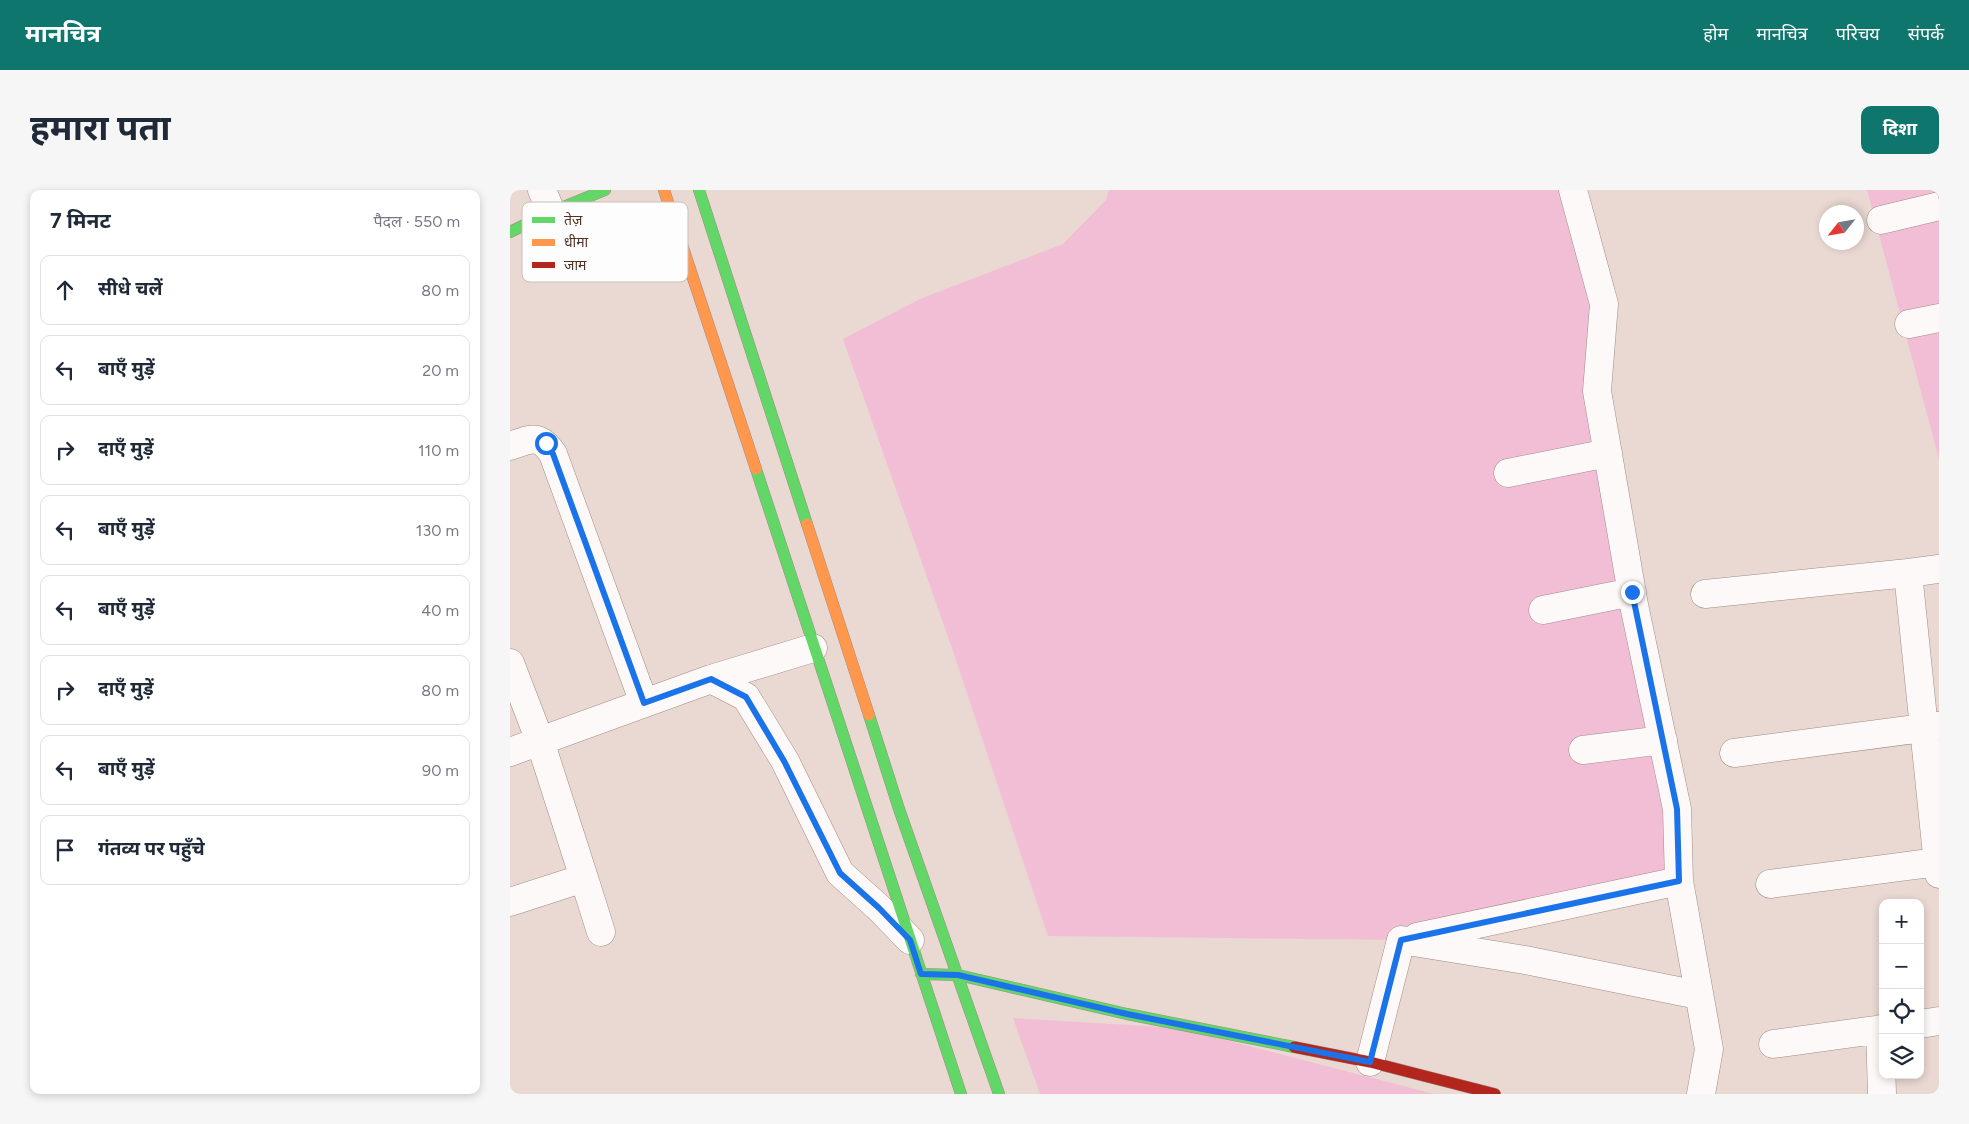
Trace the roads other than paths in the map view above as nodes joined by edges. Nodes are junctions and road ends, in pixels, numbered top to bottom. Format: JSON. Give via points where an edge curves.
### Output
{"nodes":[{"id":1,"x":605,"y":190,"type":"edge"},
{"id":2,"x":664,"y":190,"type":"edge"},
{"id":3,"x":698,"y":190,"type":"edge"},
{"id":4,"x":1573,"y":190,"type":"edge"},
{"id":5,"x":547,"y":201,"type":"edge"},
{"id":6,"x":668,"y":202,"type":"edge"},
{"id":7,"x":1939,"y":206,"type":"edge"},
{"id":8,"x":1881,"y":220,"type":"dead end"},
{"id":9,"x":522,"y":222,"type":"edge"},
{"id":10,"x":510,"y":232,"type":"edge"},
{"id":11,"x":688,"y":263,"type":"edge"},
{"id":12,"x":1939,"y":318,"type":"edge"},
{"id":13,"x":1909,"y":324,"type":"dead end"},
{"id":14,"x":510,"y":446,"type":"edge"},
{"id":15,"x":1608,"y":454,"type":"junction"},
{"id":16,"x":1508,"y":473,"type":"dead end"},
{"id":17,"x":1939,"y":569,"type":"edge"},
{"id":18,"x":1908,"y":573,"type":"junction"},
{"id":19,"x":1632,"y":592,"type":"junction"},
{"id":20,"x":1705,"y":594,"type":"dead end"},
{"id":21,"x":1543,"y":610,"type":"dead end"},
{"id":22,"x":814,"y":648,"type":"junction"},
{"id":23,"x":510,"y":663,"type":"edge"},
{"id":24,"x":711,"y":679,"type":"junction"},
{"id":25,"x":644,"y":703,"type":"junction"},
{"id":26,"x":1932,"y":726,"type":"edge"},
{"id":27,"x":1663,"y":740,"type":"junction"},
{"id":28,"x":540,"y":741,"type":"junction"},
{"id":29,"x":1583,"y":750,"type":"dead end"},
{"id":30,"x":510,"y":752,"type":"edge"},
{"id":31,"x":1734,"y":753,"type":"dead end"},
{"id":32,"x":1938,"y":868,"type":"edge"},
{"id":33,"x":584,"y":878,"type":"junction"},
{"id":34,"x":1679,"y":881,"type":"junction"},
{"id":35,"x":1770,"y":884,"type":"dead end"},
{"id":36,"x":510,"y":902,"type":"edge"},
{"id":37,"x":601,"y":932,"type":"dead end"},
{"id":38,"x":910,"y":940,"type":"junction"},
{"id":39,"x":1401,"y":940,"type":"junction"},
{"id":40,"x":921,"y":974,"type":"junction"},
{"id":41,"x":958,"y":975,"type":"junction"},
{"id":42,"x":1698,"y":996,"type":"junction"},
{"id":43,"x":1939,"y":1021,"type":"edge"},
{"id":44,"x":1924,"y":1023,"type":"edge"},
{"id":45,"x":1879,"y":1029,"type":"edge"},
{"id":46,"x":1882,"y":1034,"type":"edge"},
{"id":47,"x":1774,"y":1044,"type":"dead end"},
{"id":48,"x":1370,"y":1062,"type":"junction"},
{"id":49,"x":961,"y":1094,"type":"edge"},
{"id":50,"x":999,"y":1094,"type":"edge"},
{"id":51,"x":1495,"y":1094,"type":"edge"},
{"id":52,"x":1701,"y":1094,"type":"edge"},
{"id":53,"x":1882,"y":1094,"type":"edge"}],
"edges":[{"from":1,"to":5,"type":"main road"},
{"from":2,"to":6,"type":"main road"},
{"from":3,"to":41,"type":"main road","via":[[896,799]]},
{"from":4,"to":15,"type":"street","via":[[1604,304],[1596,391]]},
{"from":7,"to":8,"type":"street"},
{"from":9,"to":10,"type":"main road"},
{"from":11,"to":22,"type":"main road"},
{"from":12,"to":13,"type":"street"},
{"from":14,"to":25,"type":"street","via":[[533,438],[546,443],[553,454]]},
{"from":15,"to":16,"type":"street"},
{"from":15,"to":19,"type":"street"},
{"from":17,"to":18,"type":"street"},
{"from":18,"to":20,"type":"street"},
{"from":18,"to":26,"type":"street"},
{"from":19,"to":21,"type":"street"},
{"from":19,"to":27,"type":"street"},
{"from":22,"to":24,"type":"street"},
{"from":22,"to":38,"type":"main road"},
{"from":23,"to":28,"type":"street"},
{"from":24,"to":25,"type":"street"},
{"from":24,"to":38,"type":"street","via":[[746,697],[784,761],[840,873]]},
{"from":25,"to":28,"type":"street"},
{"from":26,"to":31,"type":"street"},
{"from":26,"to":32,"type":"street"},
{"from":27,"to":29,"type":"street"},
{"from":27,"to":34,"type":"street","via":[[1677,809]]},
{"from":28,"to":30,"type":"street"},
{"from":28,"to":33,"type":"street"},
{"from":32,"to":35,"type":"street"},
{"from":33,"to":36,"type":"street"},
{"from":33,"to":37,"type":"street"},
{"from":34,"to":39,"type":"street"},
{"from":34,"to":42,"type":"street"},
{"from":38,"to":40,"type":"main road"},
{"from":39,"to":42,"type":"street","via":[[1525,960]]},
{"from":39,"to":48,"type":"street"},
{"from":40,"to":41,"type":"main road"},
{"from":40,"to":49,"type":"main road"},
{"from":41,"to":48,"type":"main road","via":[[1127,1014]]},
{"from":41,"to":50,"type":"main road"},
{"from":42,"to":52,"type":"street","via":[[1709,1050]]},
{"from":43,"to":44,"type":"street"},
{"from":45,"to":47,"type":"street"},
{"from":46,"to":53,"type":"street"},
{"from":48,"to":51,"type":"main road"}]}
